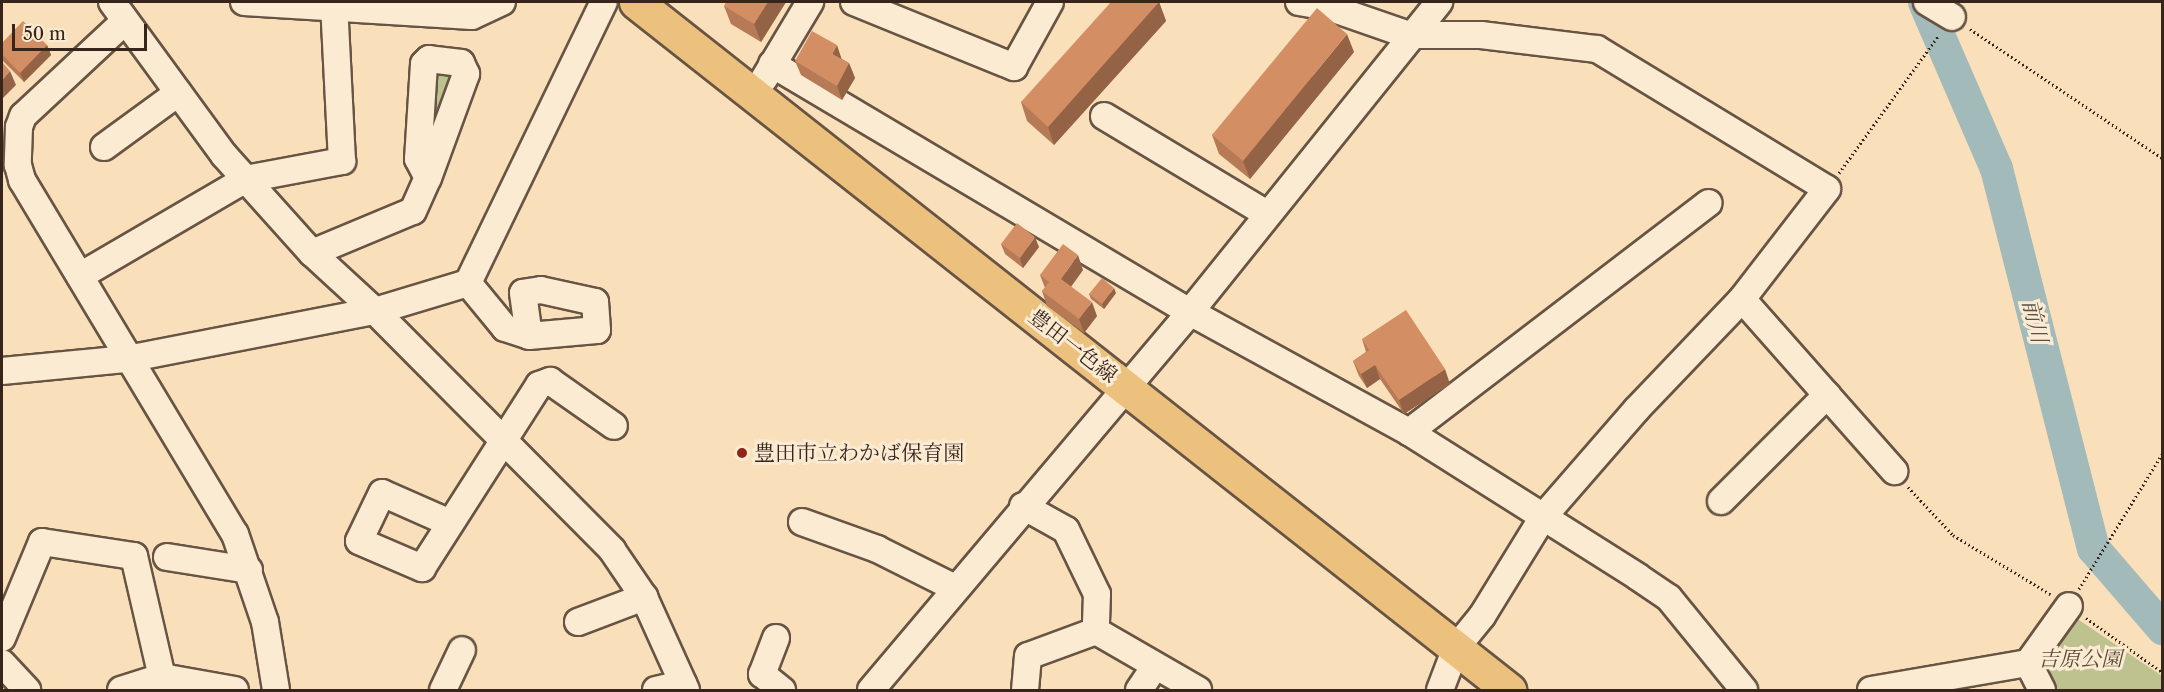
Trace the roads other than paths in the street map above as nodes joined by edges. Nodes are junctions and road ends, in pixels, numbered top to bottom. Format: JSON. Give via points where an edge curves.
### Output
{"nodes":[{"id":1,"x":244,"y":2,"type":"edge"},
{"id":2,"x":502,"y":2,"type":"edge"},
{"id":3,"x":604,"y":2,"type":"edge"},
{"id":4,"x":636,"y":2,"type":"edge"},
{"id":5,"x":810,"y":2,"type":"edge"},
{"id":6,"x":854,"y":2,"type":"edge"},
{"id":7,"x":1050,"y":2,"type":"edge"},
{"id":8,"x":1299,"y":2,"type":"edge"},
{"id":9,"x":1439,"y":2,"type":"edge"},
{"id":10,"x":1927,"y":2,"type":"edge"},
{"id":11,"x":334,"y":4,"type":"edge"},
{"id":12,"x":118,"y":11,"type":"edge"},
{"id":13,"x":1952,"y":18,"type":"road end"},
{"id":14,"x":1409,"y":35,"type":"junction"},
{"id":15,"x":772,"y":64,"type":"junction"},
{"id":16,"x":178,"y":93,"type":"junction"},
{"id":17,"x":755,"y":94,"type":"junction"},
{"id":18,"x":1104,"y":116,"type":"dead end"},
{"id":19,"x":105,"y":147,"type":"dead end"},
{"id":20,"x":428,"y":178,"type":"dead end"},
{"id":21,"x":246,"y":179,"type":"junction"},
{"id":22,"x":1709,"y":203,"type":"dead end"},
{"id":23,"x":1267,"y":214,"type":"junction"},
{"id":24,"x":312,"y":253,"type":"junction"},
{"id":25,"x":80,"y":276,"type":"junction"},
{"id":26,"x":468,"y":283,"type":"junction"},
{"id":27,"x":1742,"y":299,"type":"junction"},
{"id":28,"x":375,"y":312,"type":"junction"},
{"id":29,"x":1190,"y":312,"type":"junction"},
{"id":30,"x":529,"y":336,"type":"dead end"},
{"id":31,"x":128,"y":358,"type":"junction"},
{"id":32,"x":2,"y":371,"type":"edge"},
{"id":33,"x":1126,"y":389,"type":"junction"},
{"id":34,"x":1827,"y":395,"type":"junction"},
{"id":35,"x":614,"y":426,"type":"dead end"},
{"id":36,"x":1409,"y":432,"type":"junction"},
{"id":37,"x":502,"y":440,"type":"junction"},
{"id":38,"x":1894,"y":471,"type":"road end"},
{"id":39,"x":1721,"y":501,"type":"dead end"},
{"id":40,"x":1023,"y":506,"type":"junction"},
{"id":41,"x":1543,"y":517,"type":"junction"},
{"id":42,"x":802,"y":522,"type":"dead end"},
{"id":43,"x":450,"y":523,"type":"dead end"},
{"id":44,"x":167,"y":557,"type":"dead end"},
{"id":45,"x":249,"y":570,"type":"junction"},
{"id":46,"x":955,"y":588,"type":"junction"},
{"id":47,"x":644,"y":597,"type":"junction"},
{"id":48,"x":2069,"y":606,"type":"road end"},
{"id":49,"x":578,"y":622,"type":"dead end"},
{"id":50,"x":1096,"y":631,"type":"junction"},
{"id":51,"x":2,"y":638,"type":"edge"},
{"id":52,"x":776,"y":638,"type":"dead end"},
{"id":53,"x":1455,"y":648,"type":"junction"},
{"id":54,"x":462,"y":650,"type":"dead end"},
{"id":55,"x":2,"y":663,"type":"edge"},
{"id":56,"x":2028,"y":663,"type":"junction"},
{"id":57,"x":1155,"y":666,"type":"junction"},
{"id":58,"x":162,"y":677,"type":"junction"},
{"id":59,"x":684,"y":687,"type":"edge"},
{"id":60,"x":27,"y":690,"type":"edge"},
{"id":61,"x":121,"y":690,"type":"edge"},
{"id":62,"x":235,"y":690,"type":"edge"},
{"id":63,"x":276,"y":690,"type":"edge"},
{"id":64,"x":443,"y":690,"type":"edge"},
{"id":65,"x":656,"y":690,"type":"edge"},
{"id":66,"x":782,"y":690,"type":"edge"},
{"id":67,"x":871,"y":690,"type":"edge"},
{"id":68,"x":1025,"y":690,"type":"edge"},
{"id":69,"x":1139,"y":690,"type":"edge"},
{"id":70,"x":1198,"y":690,"type":"edge"},
{"id":71,"x":1440,"y":690,"type":"edge"},
{"id":72,"x":1509,"y":690,"type":"edge"},
{"id":73,"x":1744,"y":690,"type":"edge"},
{"id":74,"x":1871,"y":690,"type":"edge"},
{"id":75,"x":2042,"y":690,"type":"edge"}],
"edges":[{"from":1,"to":11,"type":"street"},
{"from":2,"to":11,"type":"street","via":[[472,16]]},
{"from":3,"to":26,"type":"street"},
{"from":4,"to":17,"type":"main road","name":"豊田一色線"},
{"from":5,"to":15,"type":"street"},
{"from":6,"to":7,"type":"street","via":[[1014,67]]},
{"from":8,"to":14,"type":"street","via":[[1328,7]]},
{"from":9,"to":14,"type":"street"},
{"from":10,"to":13,"type":"street"},
{"from":11,"to":21,"type":"street","via":[[342,161],[333,166]]},
{"from":12,"to":16,"type":"street"},
{"from":12,"to":25,"type":"street","via":[[23,116],[19,127],[22,180]]},
{"from":14,"to":23,"type":"street"},
{"from":14,"to":27,"type":"street","via":[[1481,35],[1597,49],[1827,189]]},
{"from":15,"to":17,"type":"street"},
{"from":15,"to":29,"type":"street"},
{"from":16,"to":19,"type":"street"},
{"from":16,"to":21,"type":"street"},
{"from":17,"to":33,"type":"main road","name":"豊田一色線"},
{"from":18,"to":23,"type":"street"},
{"from":20,"to":24,"type":"street","via":[[407,216]]},
{"from":21,"to":24,"type":"street"},
{"from":21,"to":25,"type":"street"},
{"from":22,"to":36,"type":"street"},
{"from":23,"to":29,"type":"street"},
{"from":24,"to":28,"type":"street"},
{"from":25,"to":31,"type":"street"},
{"from":26,"to":28,"type":"street"},
{"from":26,"to":30,"type":"street","via":[[505,328]]},
{"from":27,"to":34,"type":"street"},
{"from":27,"to":41,"type":"street","via":[[1636,410]]},
{"from":28,"to":31,"type":"street"},
{"from":28,"to":37,"type":"street"},
{"from":29,"to":33,"type":"street"},
{"from":29,"to":36,"type":"street"},
{"from":31,"to":32,"type":"street"},
{"from":31,"to":45,"type":"street","via":[[236,534]]},
{"from":33,"to":40,"type":"street"},
{"from":33,"to":53,"type":"main road","name":"豊田一色線"},
{"from":34,"to":38,"type":"street"},
{"from":34,"to":39,"type":"street"},
{"from":35,"to":37,"type":"street","via":[[550,381],[539,385]]},
{"from":36,"to":41,"type":"street"},
{"from":37,"to":43,"type":"street"},
{"from":37,"to":47,"type":"street","via":[[612,550]]},
{"from":40,"to":46,"type":"street"},
{"from":40,"to":50,"type":"street","via":[[1066,530],[1097,594]]},
{"from":41,"to":53,"type":"street","via":[[1482,616]]},
{"from":41,"to":73,"type":"street","via":[[1669,598]]},
{"from":42,"to":46,"type":"street","via":[[877,549]]},
{"from":44,"to":45,"type":"street"},
{"from":45,"to":63,"type":"street","via":[[265,622]]},
{"from":46,"to":67,"type":"street"},
{"from":47,"to":49,"type":"street"},
{"from":47,"to":59,"type":"street"},
{"from":48,"to":56,"type":"street"},
{"from":50,"to":57,"type":"street"},
{"from":50,"to":68,"type":"street","via":[[1028,656]]},
{"from":51,"to":58,"type":"street","via":[[42,542],[134,556]]},
{"from":52,"to":66,"type":"street","via":[[762,674]]},
{"from":53,"to":71,"type":"street"},
{"from":53,"to":72,"type":"main road","name":"豊田一色線"},
{"from":54,"to":64,"type":"street"},
{"from":55,"to":60,"type":"street"},
{"from":56,"to":74,"type":"street"},
{"from":56,"to":75,"type":"street"},
{"from":57,"to":69,"type":"street"},
{"from":57,"to":70,"type":"street"},
{"from":58,"to":61,"type":"street"},
{"from":58,"to":62,"type":"street"},
{"from":59,"to":65,"type":"street"}]}
